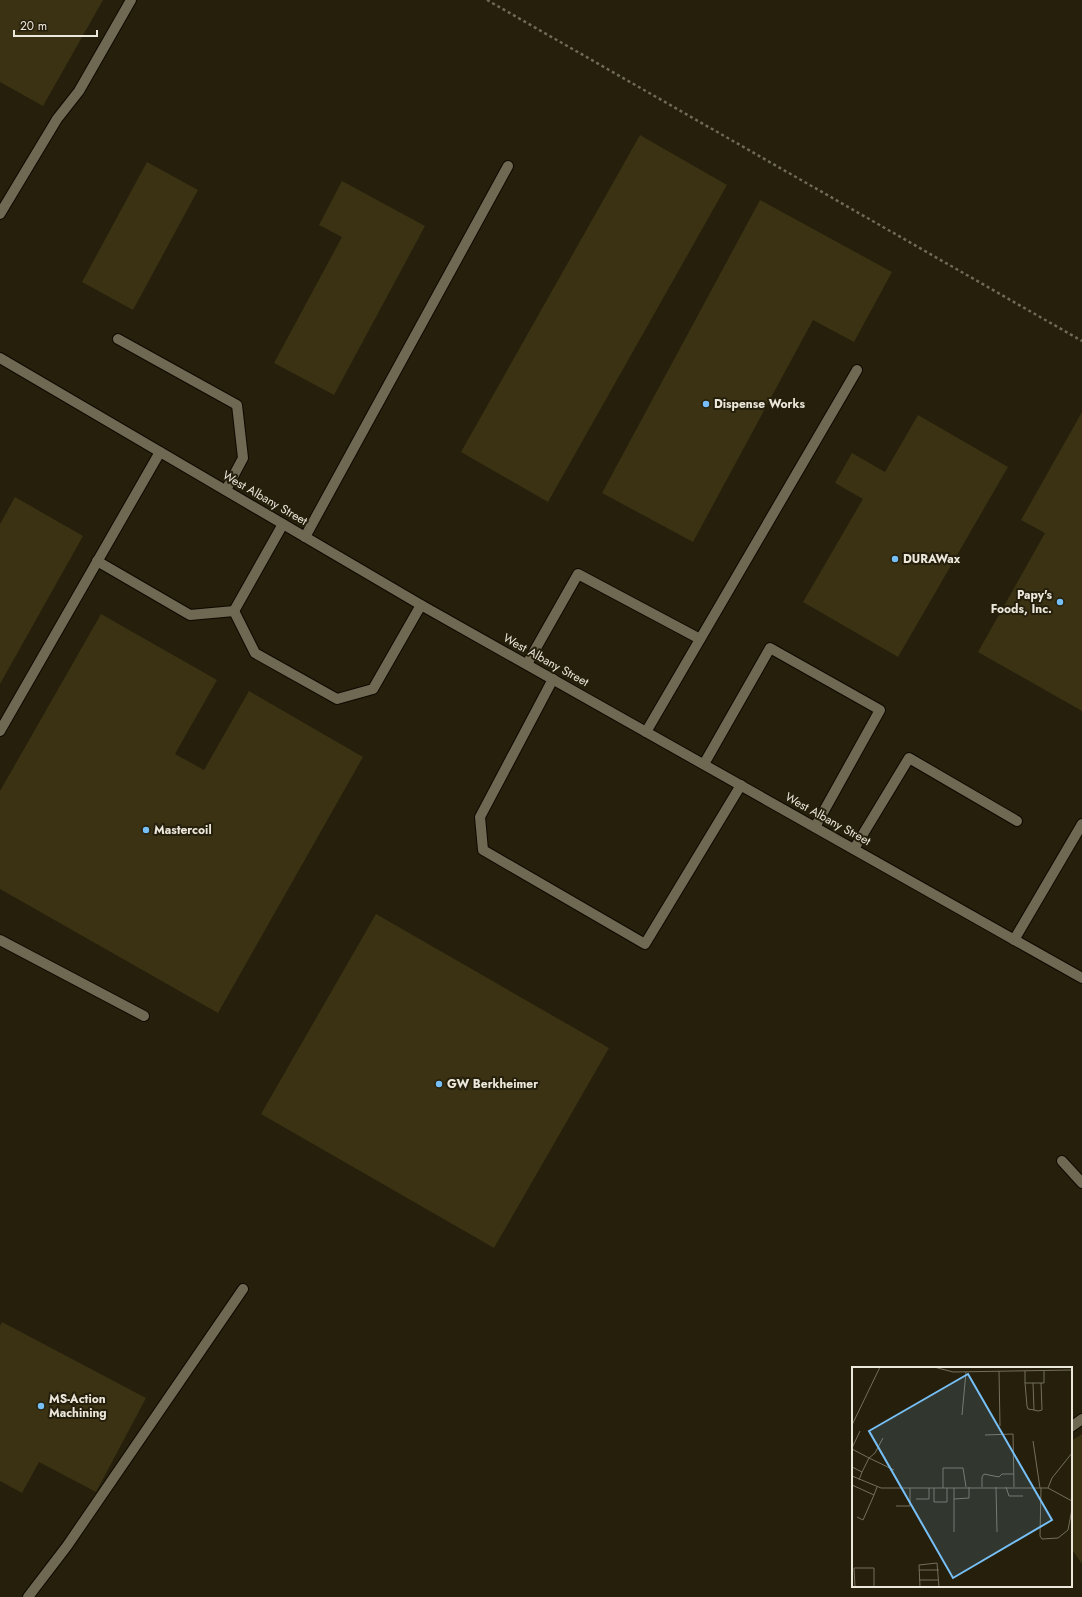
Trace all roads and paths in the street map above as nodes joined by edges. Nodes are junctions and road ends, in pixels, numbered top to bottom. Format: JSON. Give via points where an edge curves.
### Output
{"nodes":[{"id":1,"x":131,"y":0,"type":"edge"},
{"id":2,"x":487,"y":0,"type":"edge"},
{"id":3,"x":508,"y":166,"type":"dead end"},
{"id":4,"x":0,"y":214,"type":"edge"},
{"id":5,"x":118,"y":339,"type":"dead end"},
{"id":6,"x":1082,"y":341,"type":"edge"},
{"id":7,"x":0,"y":358,"type":"edge"},
{"id":8,"x":857,"y":370,"type":"dead end"},
{"id":9,"x":160,"y":452,"type":"junction"},
{"id":10,"x":226,"y":490,"type":"junction"},
{"id":11,"x":283,"y":524,"type":"junction"},
{"id":12,"x":305,"y":536,"type":"junction"},
{"id":13,"x":97,"y":561,"type":"junction"},
{"id":14,"x":421,"y":605,"type":"junction"},
{"id":15,"x":234,"y":611,"type":"junction"},
{"id":16,"x":700,"y":639,"type":"junction"},
{"id":17,"x":527,"y":664,"type":"junction"},
{"id":18,"x":553,"y":679,"type":"junction"},
{"id":19,"x":0,"y":731,"type":"edge"},
{"id":20,"x":646,"y":732,"type":"junction"},
{"id":21,"x":704,"y":764,"type":"junction"},
{"id":22,"x":741,"y":785,"type":"junction"},
{"id":23,"x":1017,"y":821,"type":"dead end"},
{"id":24,"x":1082,"y":824,"type":"edge"},
{"id":25,"x":815,"y":827,"type":"junction"},
{"id":26,"x":854,"y":849,"type":"junction"},
{"id":27,"x":0,"y":940,"type":"edge"},
{"id":28,"x":1014,"y":940,"type":"junction"},
{"id":29,"x":1082,"y":978,"type":"edge"},
{"id":30,"x":144,"y":1016,"type":"dead end"},
{"id":31,"x":1062,"y":1161,"type":"dead end"},
{"id":32,"x":1082,"y":1183,"type":"edge"},
{"id":33,"x":243,"y":1289,"type":"dead end"},
{"id":34,"x":1082,"y":1419,"type":"edge"},
{"id":35,"x":1072,"y":1426,"type":"edge"},
{"id":36,"x":28,"y":1597,"type":"edge"}],
"edges":[{"from":1,"to":4,"type":"street","via":[[79,91],[57,119]]},
{"from":2,"to":6,"type":"path"},
{"from":3,"to":12,"type":"street"},
{"from":5,"to":10,"type":"street","via":[[237,405],[243,458]]},
{"from":7,"to":9,"type":"street","name":"West Albany Street"},
{"from":8,"to":16,"type":"street"},
{"from":9,"to":10,"type":"street","name":"West Albany Street"},
{"from":9,"to":13,"type":"street"},
{"from":10,"to":11,"type":"street","name":"West Albany Street"},
{"from":11,"to":12,"type":"street","name":"West Albany Street"},
{"from":11,"to":15,"type":"street"},
{"from":12,"to":14,"type":"street","name":"West Albany Street"},
{"from":13,"to":15,"type":"street","via":[[190,615]]},
{"from":13,"to":19,"type":"street"},
{"from":14,"to":15,"type":"street","via":[[373,689],[337,699],[255,653]]},
{"from":14,"to":17,"type":"street","name":"West Albany Street"},
{"from":16,"to":17,"type":"street","via":[[578,574]]},
{"from":16,"to":20,"type":"street"},
{"from":17,"to":18,"type":"street","name":"West Albany Street"},
{"from":18,"to":20,"type":"street","name":"West Albany Street"},
{"from":18,"to":22,"type":"street","via":[[480,817],[483,850],[645,944]]},
{"from":20,"to":21,"type":"street","name":"West Albany Street"},
{"from":21,"to":22,"type":"street","name":"West Albany Street"},
{"from":21,"to":25,"type":"street","via":[[770,648],[880,710]]},
{"from":22,"to":25,"type":"street","name":"West Albany Street"},
{"from":23,"to":26,"type":"street","via":[[909,758]]},
{"from":24,"to":28,"type":"street"},
{"from":25,"to":26,"type":"street","name":"West Albany Street"},
{"from":26,"to":28,"type":"street","name":"West Albany Street"},
{"from":27,"to":30,"type":"street"},
{"from":28,"to":29,"type":"street","name":"West Albany Street"},
{"from":31,"to":32,"type":"street"},
{"from":33,"to":36,"type":"street","via":[[67,1546]]},
{"from":34,"to":35,"type":"street"}]}
